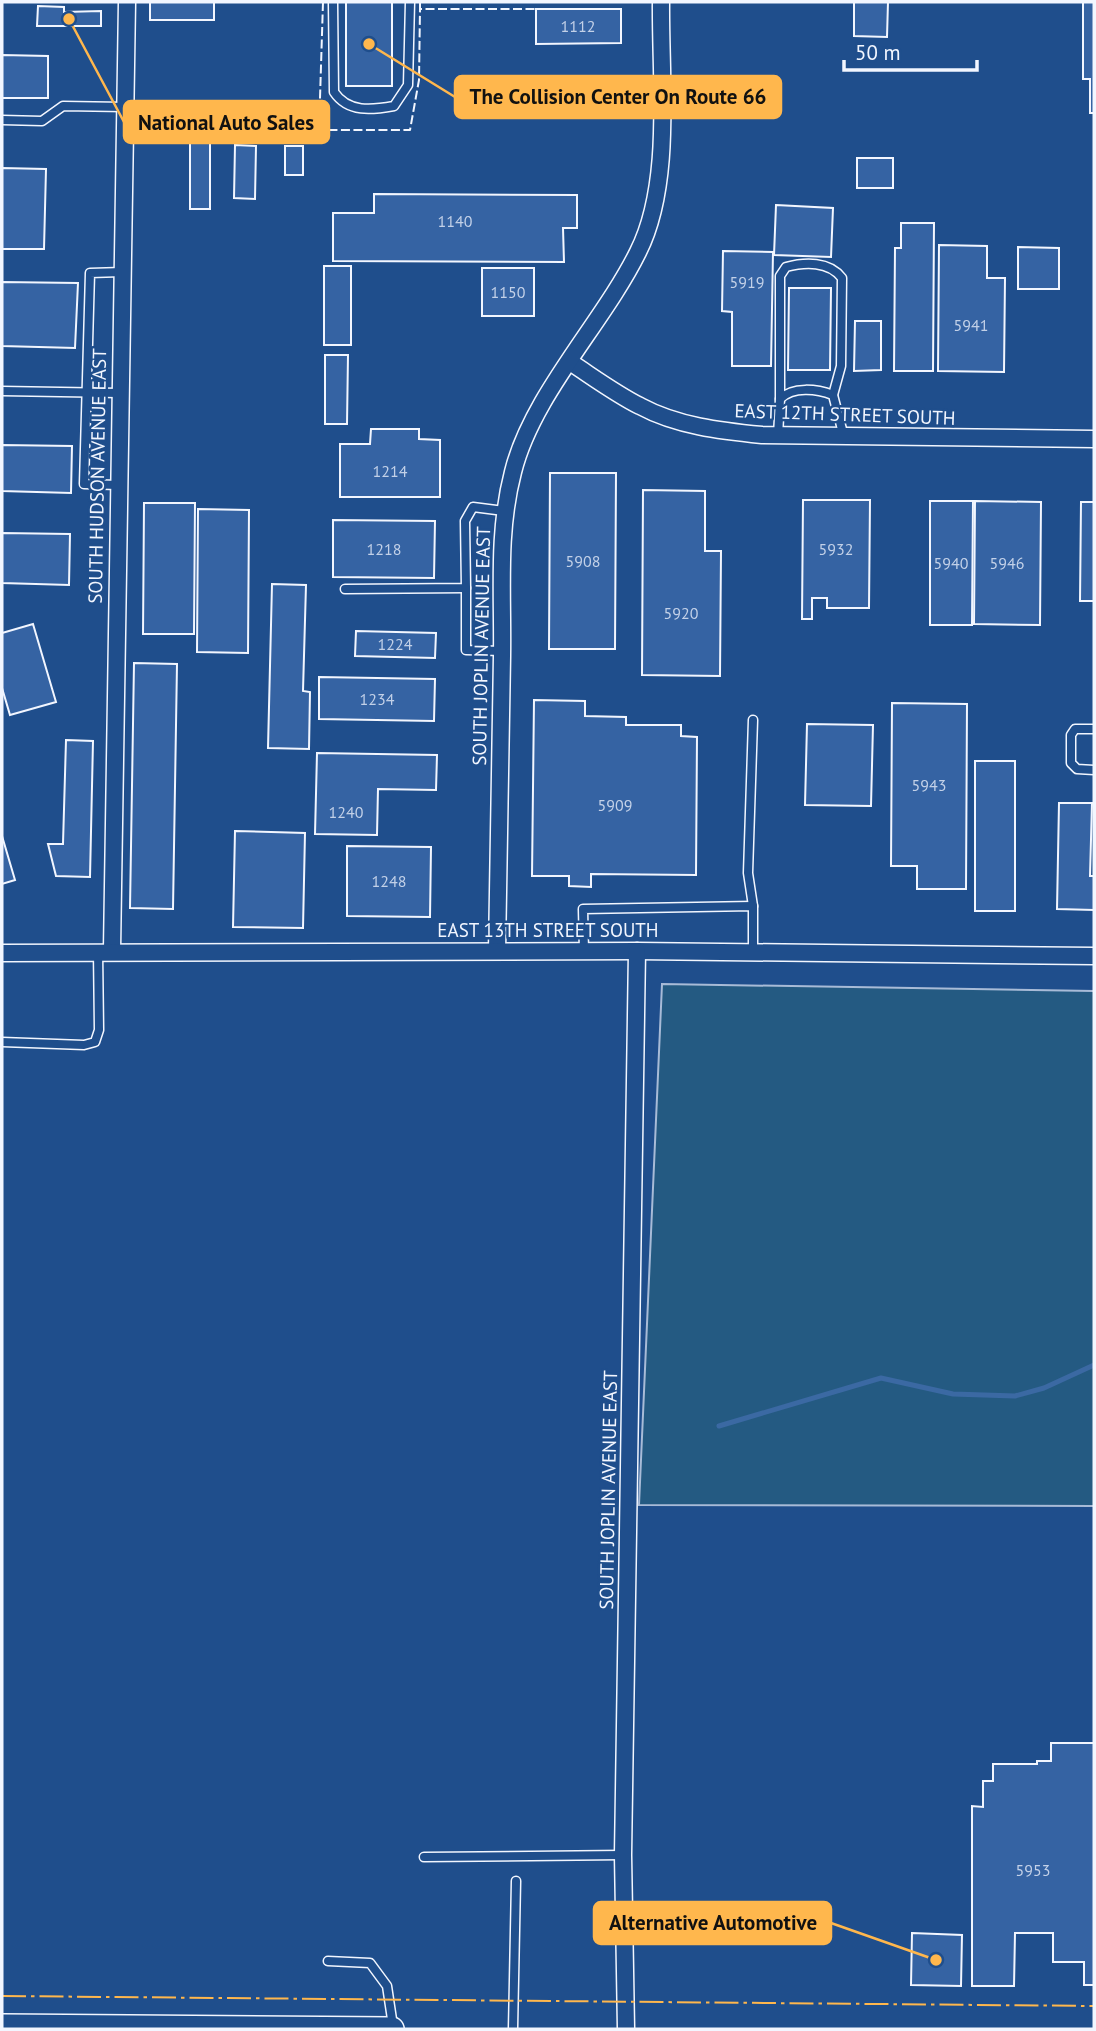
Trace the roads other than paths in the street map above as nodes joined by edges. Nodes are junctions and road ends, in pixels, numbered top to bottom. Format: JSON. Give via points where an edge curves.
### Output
{"nodes":[{"id":1,"x":127,"y":2,"type":"edge"},
{"id":2,"x":333,"y":2,"type":"edge"},
{"id":3,"x":410,"y":2,"type":"edge"},
{"id":4,"x":661,"y":2,"type":"edge"},
{"id":5,"x":125,"y":107,"type":"junction"},
{"id":6,"x":2,"y":120,"type":"edge"},
{"id":7,"x":122,"y":272,"type":"junction"},
{"id":8,"x":570,"y":362,"type":"junction"},
{"id":9,"x":2,"y":391,"type":"edge"},
{"id":10,"x":85,"y":393,"type":"junction"},
{"id":11,"x":120,"y":393,"type":"junction"},
{"id":12,"x":833,"y":396,"type":"junction"},
{"id":13,"x":780,"y":399,"type":"junction"},
{"id":14,"x":778,"y":436,"type":"junction"},
{"id":15,"x":844,"y":436,"type":"junction"},
{"id":16,"x":1094,"y":439,"type":"edge"},
{"id":17,"x":118,"y":485,"type":"junction"},
{"id":18,"x":504,"y":512,"type":"junction"},
{"id":19,"x":345,"y":589,"type":"dead end"},
{"id":20,"x":466,"y":589,"type":"junction"},
{"id":21,"x":502,"y":651,"type":"junction"},
{"id":22,"x":753,"y":720,"type":"dead end"},
{"id":23,"x":1094,"y":729,"type":"edge"},
{"id":24,"x":1094,"y":770,"type":"edge"},
{"id":25,"x":752,"y":906,"type":"junction"},
{"id":26,"x":105,"y":951,"type":"junction"},
{"id":27,"x":497,"y":951,"type":"junction"},
{"id":28,"x":584,"y":951,"type":"junction"},
{"id":29,"x":637,"y":951,"type":"junction"},
{"id":30,"x":2,"y":953,"type":"edge"},
{"id":31,"x":753,"y":954,"type":"junction"},
{"id":32,"x":1094,"y":956,"type":"edge"},
{"id":33,"x":2,"y":1042,"type":"edge"},
{"id":34,"x":622,"y":1855,"type":"junction"},
{"id":35,"x":424,"y":1857,"type":"dead end"},
{"id":36,"x":516,"y":1881,"type":"dead end"},
{"id":37,"x":328,"y":1961,"type":"dead end"},
{"id":38,"x":2,"y":2026,"type":"edge"},
{"id":39,"x":61,"y":2028,"type":"edge"},
{"id":40,"x":185,"y":2028,"type":"edge"},
{"id":41,"x":392,"y":2029,"type":"edge"},
{"id":42,"x":513,"y":2029,"type":"edge"},
{"id":43,"x":626,"y":2029,"type":"edge"}],
"edges":[{"from":1,"to":5,"type":"street","name":"SOUTH HUDSON AVENUE EAST"},
{"from":2,"to":3,"type":"lane","via":[[334,92],[354,108],[378,109],[394,106],[408,85]]},
{"from":4,"to":8,"type":"street","name":"SOUTH JOPLIN AVENUE EAST","via":[[660,158],[650,219],[638,252]]},
{"from":5,"to":6,"type":"lane","via":[[63,106],[42,121]]},
{"from":5,"to":7,"type":"street","name":"SOUTH HUDSON AVENUE EAST"},
{"from":7,"to":10,"type":"lane","via":[[90,273]]},
{"from":7,"to":11,"type":"street","name":"SOUTH HUDSON AVENUE EAST"},
{"from":8,"to":14,"type":"street","name":"EAST 12TH STREET SOUTH","via":[[640,407],[680,422],[724,432]]},
{"from":8,"to":18,"type":"street","name":"SOUTH JOPLIN AVENUE EAST","via":[[518,457]]},
{"from":9,"to":10,"type":"lane"},
{"from":10,"to":11,"type":"lane"},
{"from":10,"to":17,"type":"lane","via":[[83,484]]},
{"from":11,"to":17,"type":"street","name":"SOUTH HUDSON AVENUE EAST"},
{"from":12,"to":13,"type":"lane","via":[[793,391]]},
{"from":12,"to":13,"type":"lane","via":[[841,366],[842,278],[827,265],[797,264],[786,267],[780,276]]},
{"from":12,"to":15,"type":"lane"},
{"from":13,"to":14,"type":"lane"},
{"from":14,"to":15,"type":"street","name":"EAST 12TH STREET SOUTH"},
{"from":15,"to":16,"type":"street","name":"EAST 12TH STREET SOUTH"},
{"from":17,"to":26,"type":"street","name":"SOUTH HUDSON AVENUE EAST"},
{"from":18,"to":20,"type":"lane","via":[[473,507],[465,521]]},
{"from":18,"to":21,"type":"street","name":"SOUTH JOPLIN AVENUE EAST"},
{"from":19,"to":20,"type":"lane"},
{"from":20,"to":21,"type":"lane","via":[[466,650]]},
{"from":21,"to":27,"type":"street","name":"SOUTH JOPLIN AVENUE EAST"},
{"from":22,"to":25,"type":"lane","via":[[748,873]]},
{"from":23,"to":24,"type":"lane","via":[[1075,729],[1071,735],[1071,763],[1077,769]]},
{"from":25,"to":28,"type":"lane","via":[[583,908]]},
{"from":25,"to":31,"type":"lane"},
{"from":26,"to":27,"type":"street","name":"EAST 13TH STREET SOUTH"},
{"from":26,"to":30,"type":"street","name":"EAST 13TH STREET SOUTH"},
{"from":26,"to":33,"type":"lane","via":[[95,1042]]},
{"from":27,"to":28,"type":"street","name":"EAST 13TH STREET SOUTH"},
{"from":28,"to":29,"type":"street","name":"EAST 13TH STREET SOUTH"},
{"from":29,"to":31,"type":"street","name":"EAST 13TH STREET SOUTH"},
{"from":29,"to":34,"type":"street","name":"SOUTH JOPLIN AVENUE EAST"},
{"from":31,"to":32,"type":"street","name":"EAST 13TH STREET SOUTH"},
{"from":34,"to":35,"type":"lane"},
{"from":34,"to":43,"type":"street","name":"SOUTH JOPLIN AVENUE EAST"},
{"from":36,"to":42,"type":"lane"},
{"from":37,"to":41,"type":"lane","via":[[370,1963],[387,1986]]},
{"from":38,"to":39,"type":"main road"},
{"from":39,"to":40,"type":"main road"},
{"from":40,"to":41,"type":"main road"}]}
